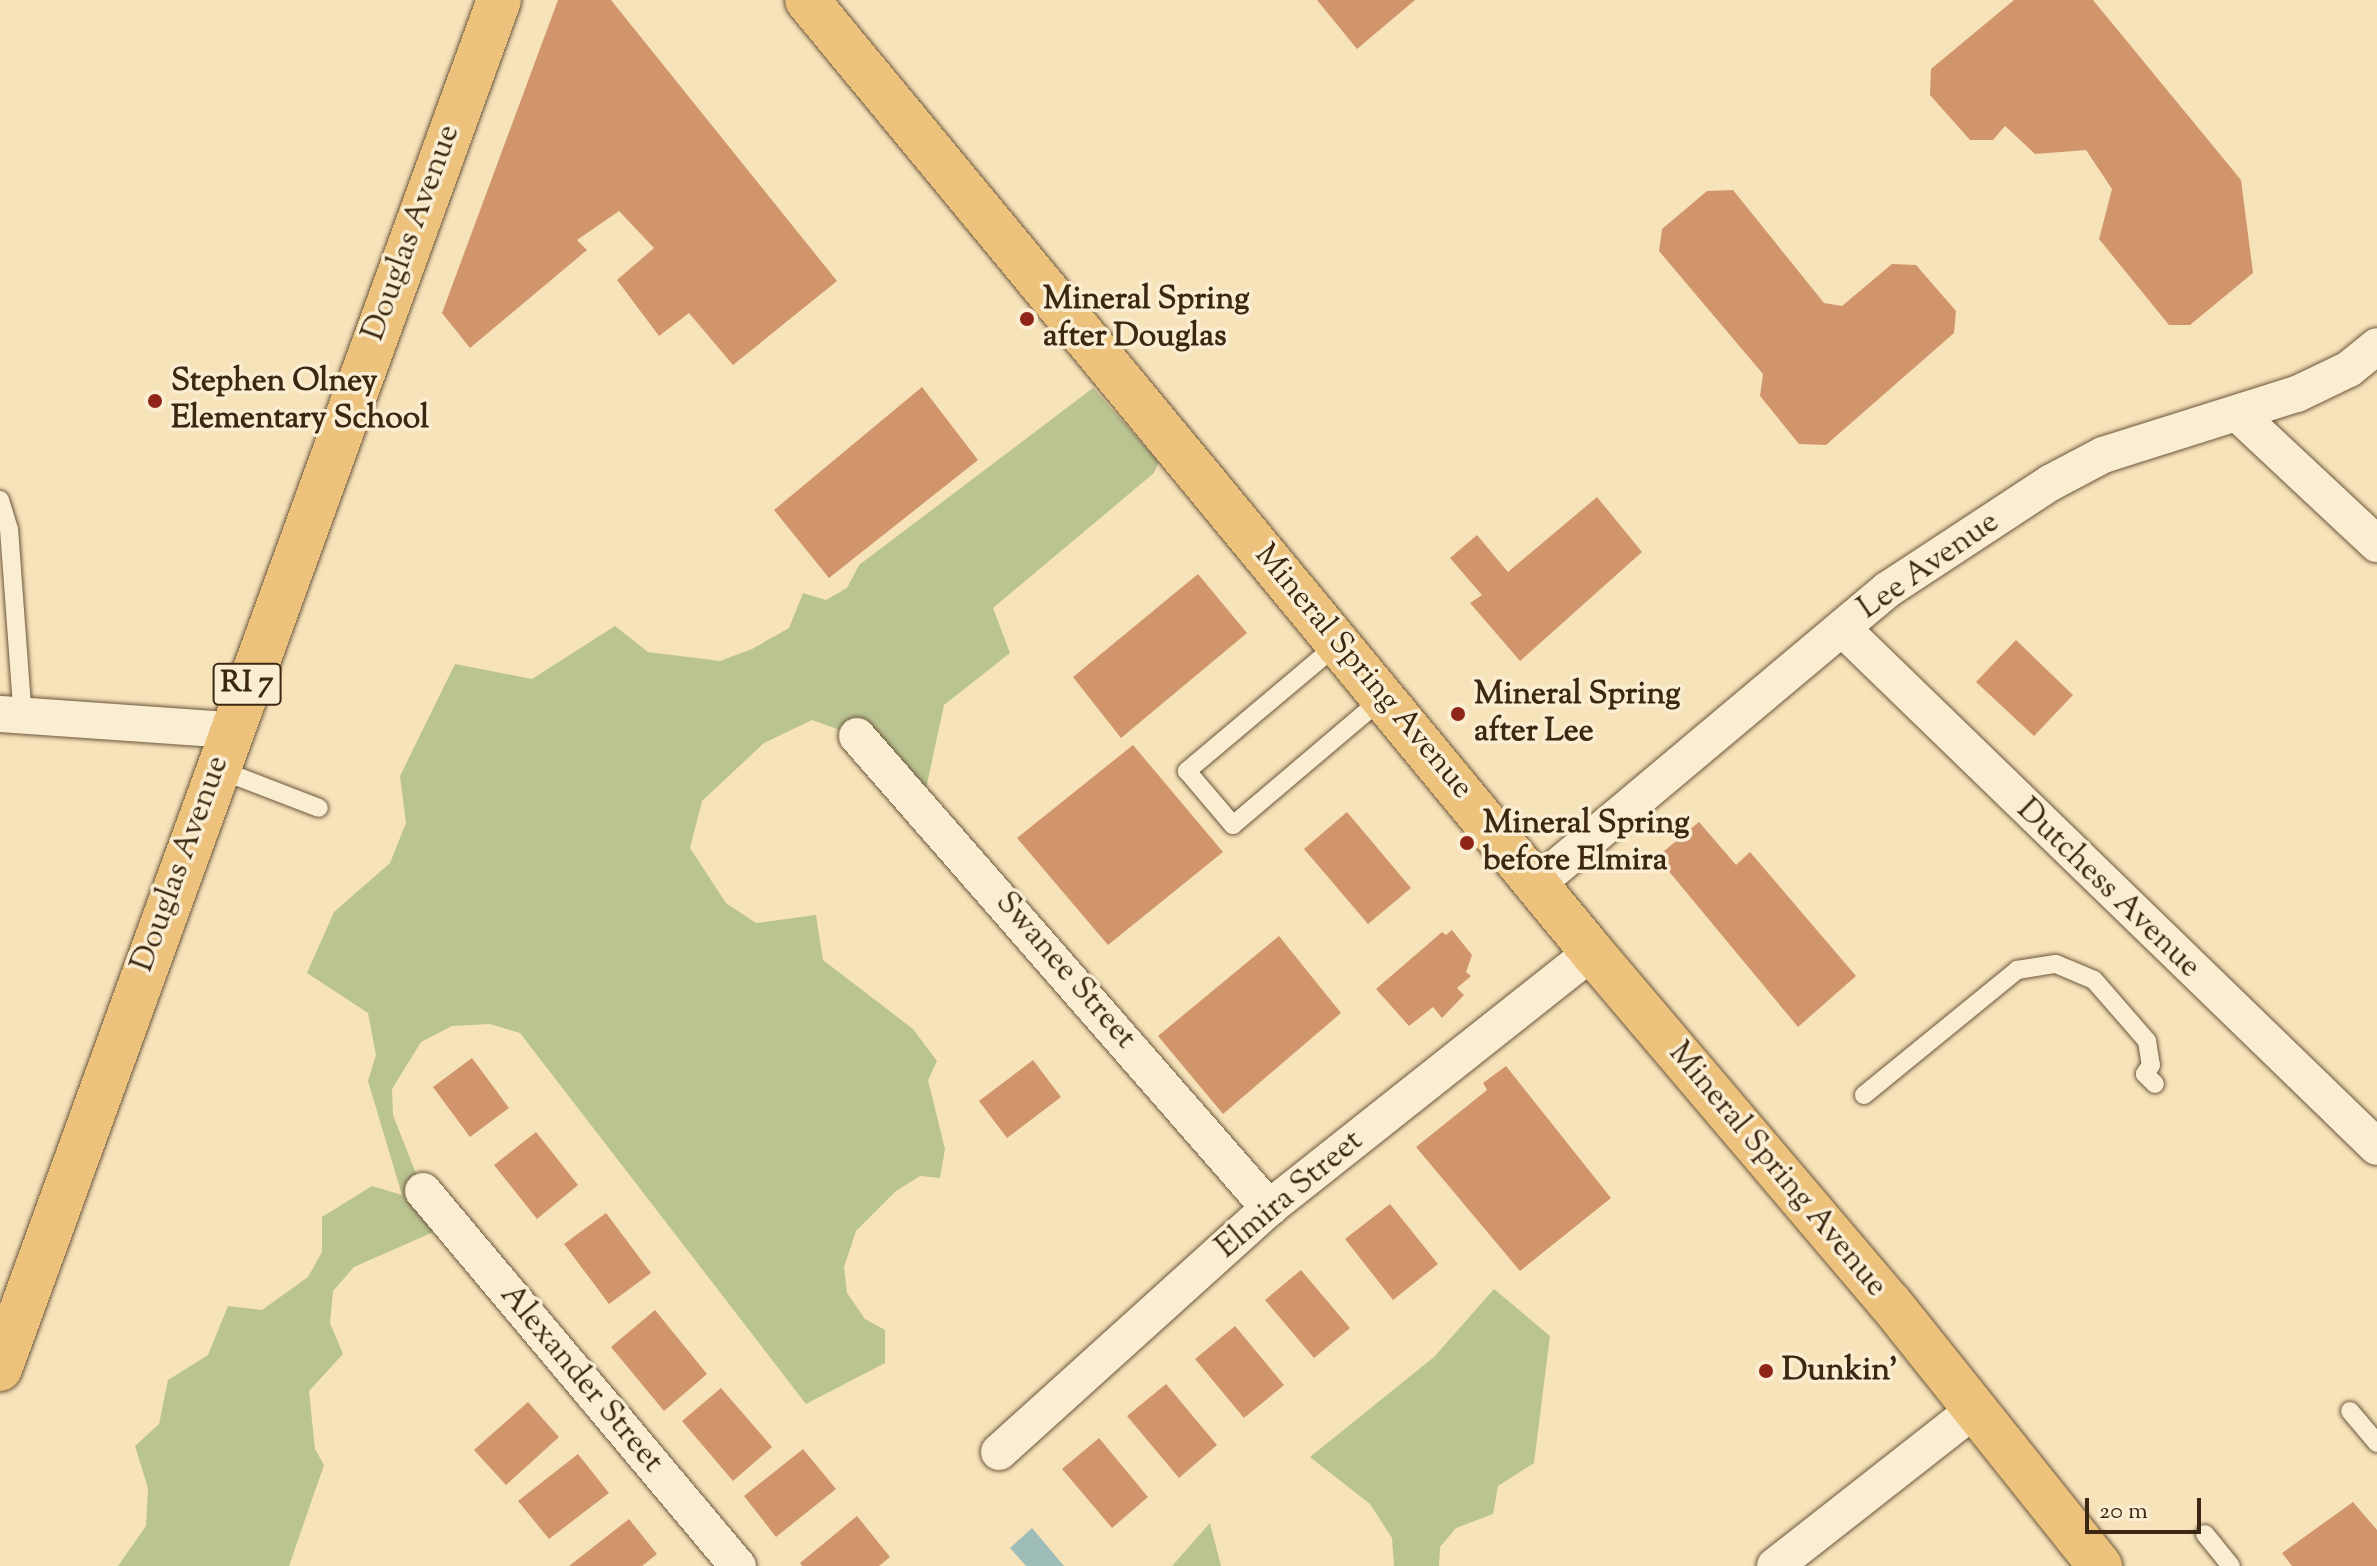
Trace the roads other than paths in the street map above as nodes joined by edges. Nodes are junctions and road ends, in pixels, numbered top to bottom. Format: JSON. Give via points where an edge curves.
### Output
{"nodes":[{"id":1,"x":499,"y":0,"type":"edge"},
{"id":2,"x":807,"y":0,"type":"edge"},
{"id":3,"x":2377,"y":346,"type":"edge"},
{"id":4,"x":2239,"y":415,"type":"junction"},
{"id":5,"x":0,"y":500,"type":"edge"},
{"id":6,"x":2377,"y":544,"type":"edge"},
{"id":7,"x":7,"y":603,"type":"edge"},
{"id":8,"x":1842,"y":628,"type":"junction"},
{"id":9,"x":1339,"y":643,"type":"junction"},
{"id":10,"x":1384,"y":697,"type":"junction"},
{"id":11,"x":12,"y":716,"type":"edge"},
{"id":12,"x":857,"y":736,"type":"dead end"},
{"id":13,"x":223,"y":749,"type":"junction"},
{"id":14,"x":319,"y":808,"type":"dead end"},
{"id":15,"x":1538,"y":883,"type":"junction"},
{"id":16,"x":1592,"y":952,"type":"junction"},
{"id":17,"x":2155,"y":1084,"type":"dead end"},
{"id":18,"x":1864,"y":1095,"type":"dead end"},
{"id":19,"x":2377,"y":1147,"type":"edge"},
{"id":20,"x":423,"y":1191,"type":"dead end"},
{"id":21,"x":1269,"y":1208,"type":"junction"},
{"id":22,"x":0,"y":1369,"type":"edge"},
{"id":23,"x":1974,"y":1410,"type":"junction"},
{"id":24,"x":2350,"y":1411,"type":"dead end"},
{"id":25,"x":2377,"y":1443,"type":"edge"},
{"id":26,"x":999,"y":1452,"type":"dead end"},
{"id":27,"x":2205,"y":1534,"type":"dead end"},
{"id":28,"x":738,"y":1566,"type":"edge"},
{"id":29,"x":1775,"y":1566,"type":"edge"},
{"id":30,"x":2100,"y":1566,"type":"edge"},
{"id":31,"x":2231,"y":1566,"type":"edge"}],
"edges":[{"from":1,"to":13,"type":"main road","name":"Douglas Avenue","number":"RI 7"},
{"from":2,"to":9,"type":"main road","name":"Mineral Spring Avenue"},
{"from":3,"to":4,"type":"street","name":"Lee Avenue","via":[[2349,369]]},
{"from":4,"to":6,"type":"street"},
{"from":4,"to":8,"type":"street","name":"Lee Avenue","via":[[2103,455],[1887,590]]},
{"from":5,"to":7,"type":"lane","via":[[9,529]]},
{"from":7,"to":11,"type":"lane"},
{"from":8,"to":15,"type":"street","name":"Lee Avenue"},
{"from":8,"to":19,"type":"street","name":"Dutchess Avenue"},
{"from":9,"to":10,"type":"main road","name":"Mineral Spring Avenue"},
{"from":9,"to":10,"type":"lane","via":[[1187,771],[1233,825]]},
{"from":10,"to":15,"type":"main road","name":"Mineral Spring Avenue"},
{"from":11,"to":13,"type":"street"},
{"from":12,"to":21,"type":"street","name":"Swanee Street"},
{"from":13,"to":14,"type":"lane"},
{"from":13,"to":22,"type":"main road","name":"Douglas Avenue","number":"RI 7"},
{"from":15,"to":16,"type":"main road","name":"Mineral Spring Avenue"},
{"from":16,"to":21,"type":"street","name":"Elmira Street"},
{"from":16,"to":23,"type":"main road","name":"Mineral Spring Avenue"},
{"from":17,"to":18,"type":"lane","via":[[2145,1074],[2151,1065],[2147,1041],[2094,980],[2056,964],[2017,970]]},
{"from":20,"to":28,"type":"street","name":"Alexander Street"},
{"from":21,"to":26,"type":"street","name":"Elmira Street"},
{"from":23,"to":29,"type":"street"},
{"from":23,"to":30,"type":"main road","name":"Mineral Spring Avenue"},
{"from":24,"to":25,"type":"lane"},
{"from":27,"to":31,"type":"lane"}]}
